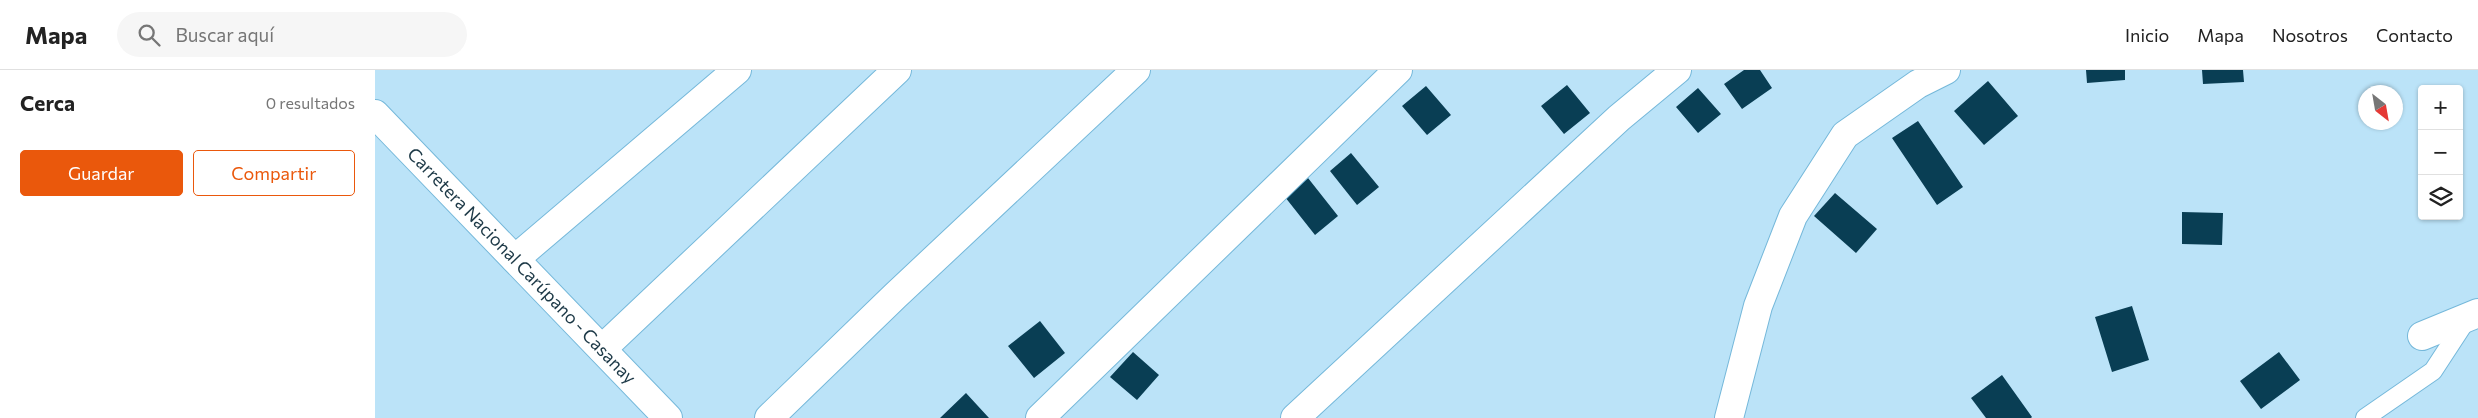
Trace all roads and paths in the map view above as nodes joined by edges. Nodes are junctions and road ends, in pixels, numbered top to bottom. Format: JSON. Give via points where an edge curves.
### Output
{"nodes":[{"id":1,"x":737,"y":70,"type":"edge"},
{"id":2,"x":897,"y":70,"type":"edge"},
{"id":3,"x":1136,"y":70,"type":"edge"},
{"id":4,"x":1398,"y":70,"type":"edge"},
{"id":5,"x":1677,"y":70,"type":"edge"},
{"id":6,"x":1945,"y":70,"type":"edge"},
{"id":7,"x":375,"y":114,"type":"edge"},
{"id":8,"x":515,"y":259,"type":"junction"},
{"id":9,"x":2473,"y":315,"type":"edge"},
{"id":10,"x":2422,"y":336,"type":"dead end"},
{"id":11,"x":602,"y":349,"type":"junction"},
{"id":12,"x":668,"y":418,"type":"edge"},
{"id":13,"x":769,"y":418,"type":"edge"},
{"id":14,"x":1040,"y":418,"type":"edge"},
{"id":15,"x":1295,"y":418,"type":"edge"},
{"id":16,"x":1729,"y":418,"type":"edge"},
{"id":17,"x":2365,"y":418,"type":"edge"}],
"edges":[{"from":1,"to":8,"type":"main road"},
{"from":2,"to":11,"type":"main road"},
{"from":3,"to":13,"type":"main road"},
{"from":4,"to":14,"type":"main road"},
{"from":5,"to":15,"type":"main road","via":[[1619,118]]},
{"from":6,"to":16,"type":"main road","via":[[1918,84],[1845,135],[1793,216],[1759,306]]},
{"from":7,"to":8,"type":"main road","name":"Carretera Nacional Carúpano - Casanay"},
{"from":8,"to":11,"type":"main road","name":"Carretera Nacional Carúpano - Casanay"},
{"from":9,"to":10,"type":"main road"},
{"from":9,"to":17,"type":"lane","via":[[2433,371]]},
{"from":11,"to":12,"type":"main road","name":"Carretera Nacional Carúpano - Casanay"}]}
